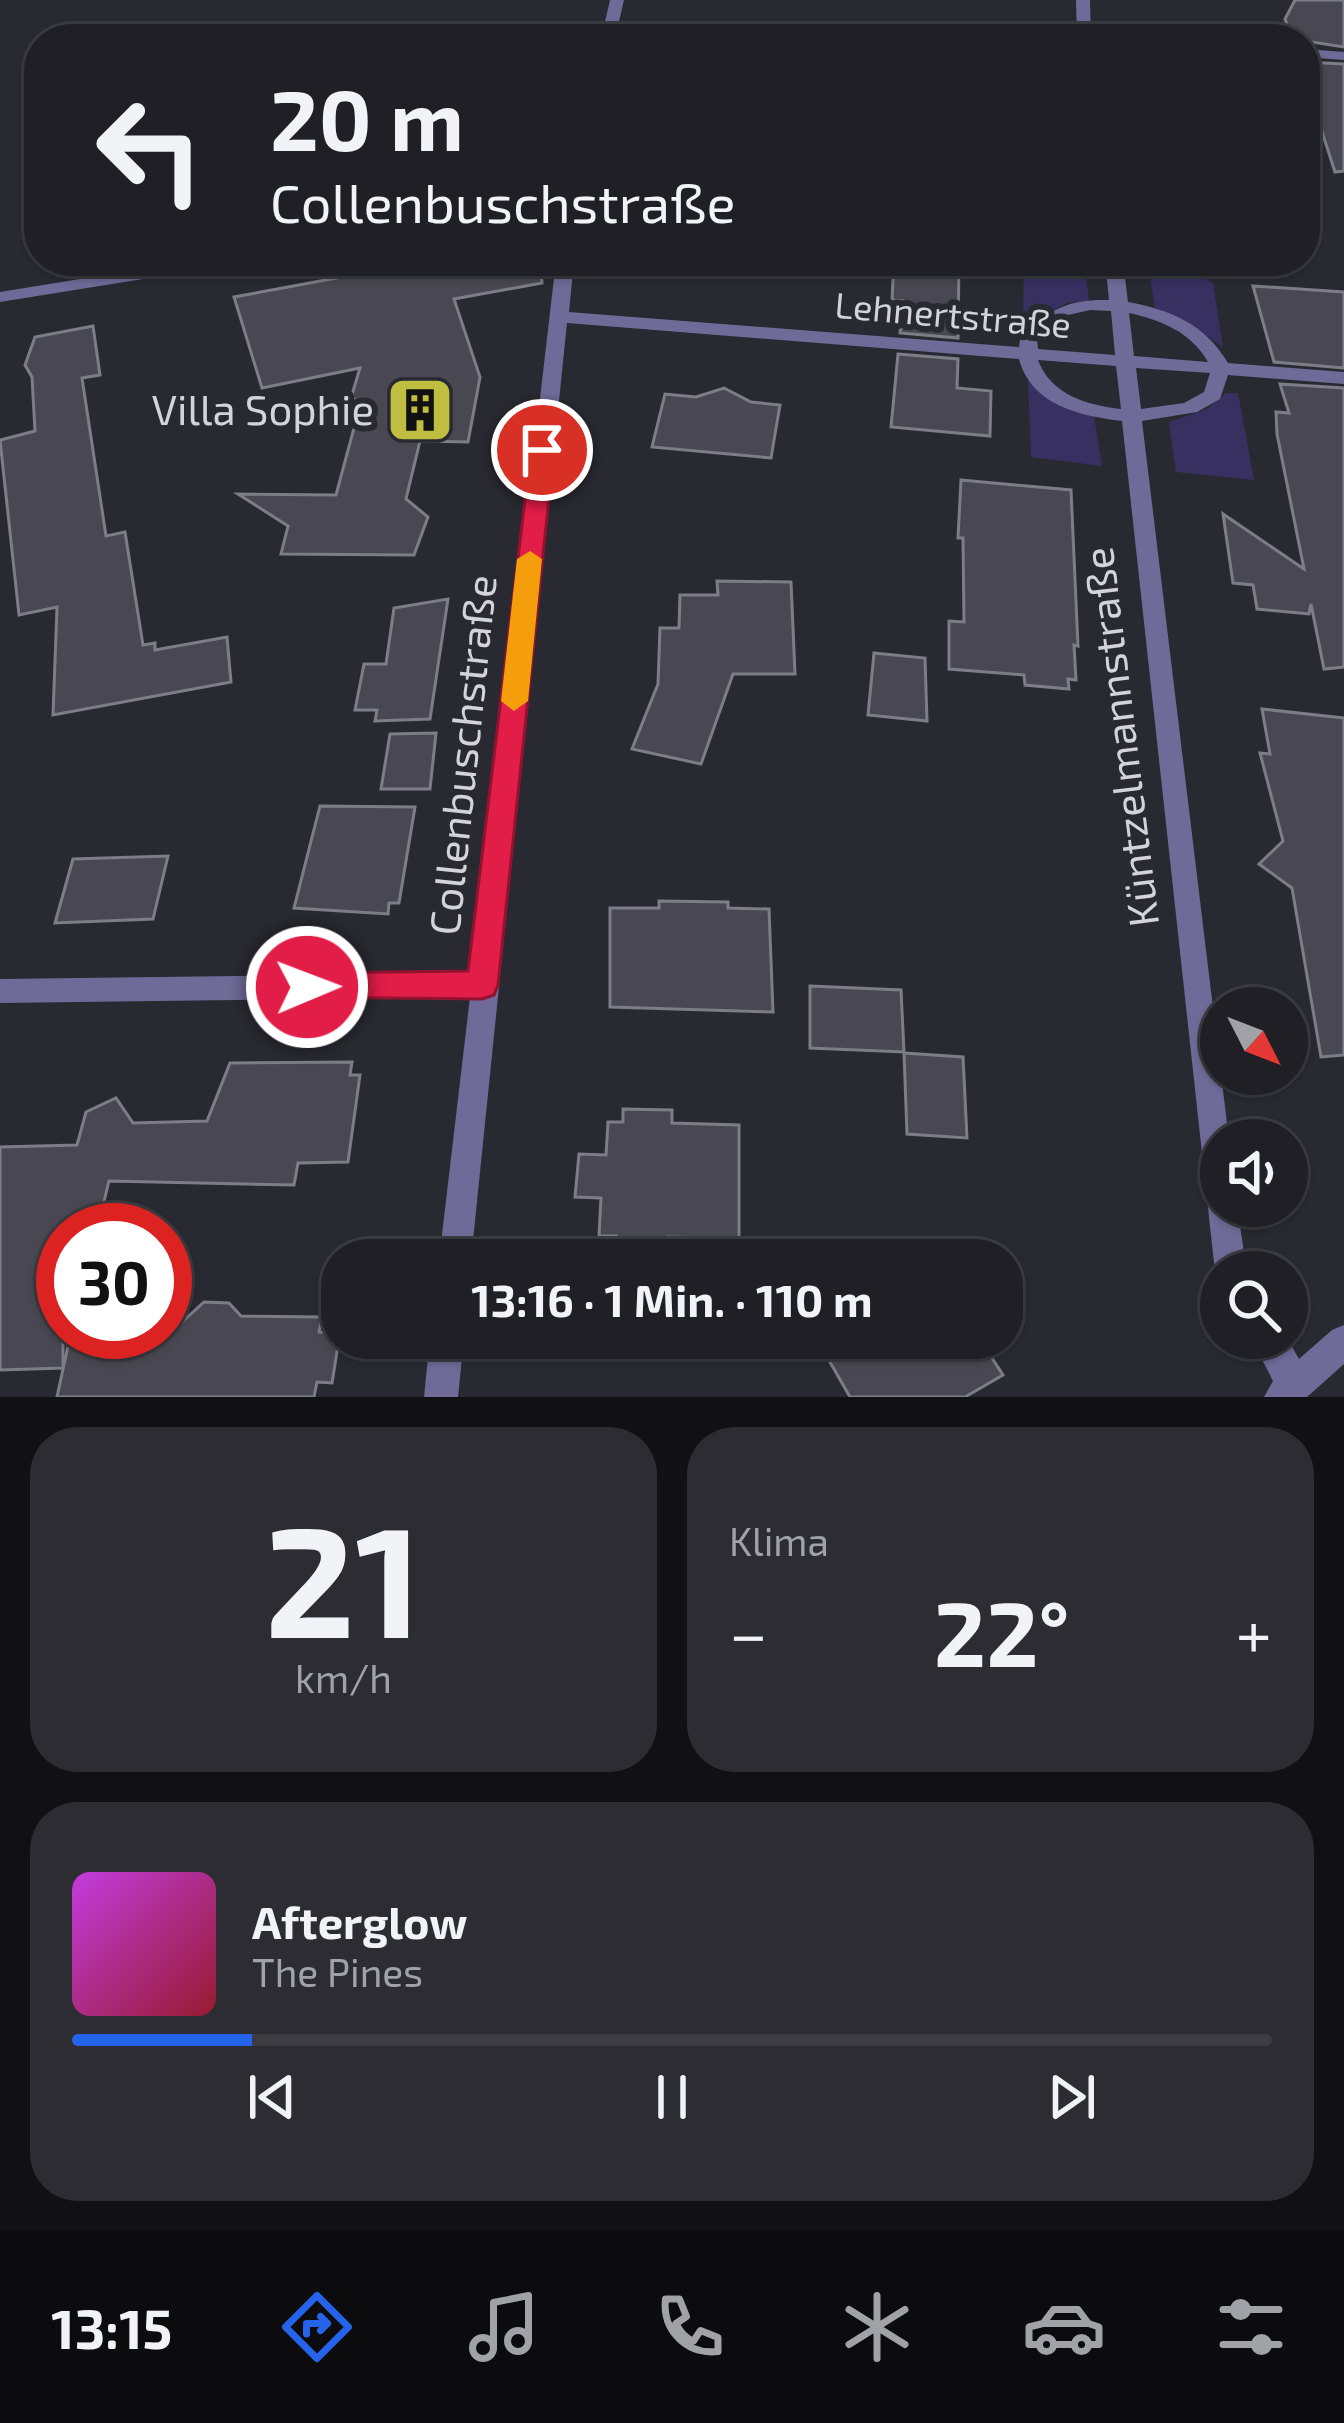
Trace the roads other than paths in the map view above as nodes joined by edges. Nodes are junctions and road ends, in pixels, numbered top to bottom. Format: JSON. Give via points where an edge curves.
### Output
{"nodes":[{"id":1,"x":133,"y":276,"type":"edge"},
{"id":2,"x":563,"y":276,"type":"edge"},
{"id":3,"x":1116,"y":276,"type":"edge"},
{"id":4,"x":0,"y":298,"type":"edge"},
{"id":5,"x":1120,"y":306,"type":"junction"},
{"id":6,"x":557,"y":316,"type":"junction"},
{"id":7,"x":1024,"y":354,"type":"junction"},
{"id":8,"x":1126,"y":362,"type":"junction"},
{"id":9,"x":1221,"y":368,"type":"junction"},
{"id":10,"x":1344,"y":378,"type":"edge"},
{"id":11,"x":1129,"y":418,"type":"junction"},
{"id":12,"x":482,"y":985,"type":"junction"},
{"id":13,"x":0,"y":992,"type":"edge"},
{"id":14,"x":1211,"y":1119,"type":"edge"},
{"id":15,"x":457,"y":1239,"type":"edge"},
{"id":16,"x":1344,"y":1342,"type":"edge"},
{"id":17,"x":445,"y":1359,"type":"edge"},
{"id":18,"x":1276,"y":1359,"type":"edge"},
{"id":19,"x":1288,"y":1392,"type":"edge"},
{"id":20,"x":441,"y":1397,"type":"edge"}],
"edges":[{"from":1,"to":4,"type":"street"},
{"from":2,"to":6,"type":"street","name":"Collenbuschstraße"},
{"from":3,"to":5,"type":"street","name":"Küntzelmannstraße"},
{"from":5,"to":7,"type":"street","via":[[1063,311],[1028,336]]},
{"from":5,"to":8,"type":"street","name":"Küntzelmannstraße"},
{"from":5,"to":9,"type":"street","via":[[1176,320],[1198,334]]},
{"from":6,"to":7,"type":"street","name":"Lehnertstraße"},
{"from":6,"to":12,"type":"street","name":"Collenbuschstraße"},
{"from":7,"to":8,"type":"street","name":"Lehnertstraße"},
{"from":7,"to":11,"type":"street","via":[[1057,395]]},
{"from":8,"to":9,"type":"street","name":"Lehnertstraße"},
{"from":8,"to":11,"type":"street","name":"Küntzelmannstraße"},
{"from":9,"to":10,"type":"street","name":"Lehnertstraße"},
{"from":9,"to":11,"type":"street","via":[[1213,395],[1199,406]]},
{"from":11,"to":14,"type":"street","name":"Küntzelmannstraße"},
{"from":12,"to":13,"type":"street"},
{"from":12,"to":15,"type":"street","name":"Collenbuschstraße"},
{"from":16,"to":19,"type":"street"},
{"from":17,"to":20,"type":"street"},
{"from":18,"to":19,"type":"street"}]}
